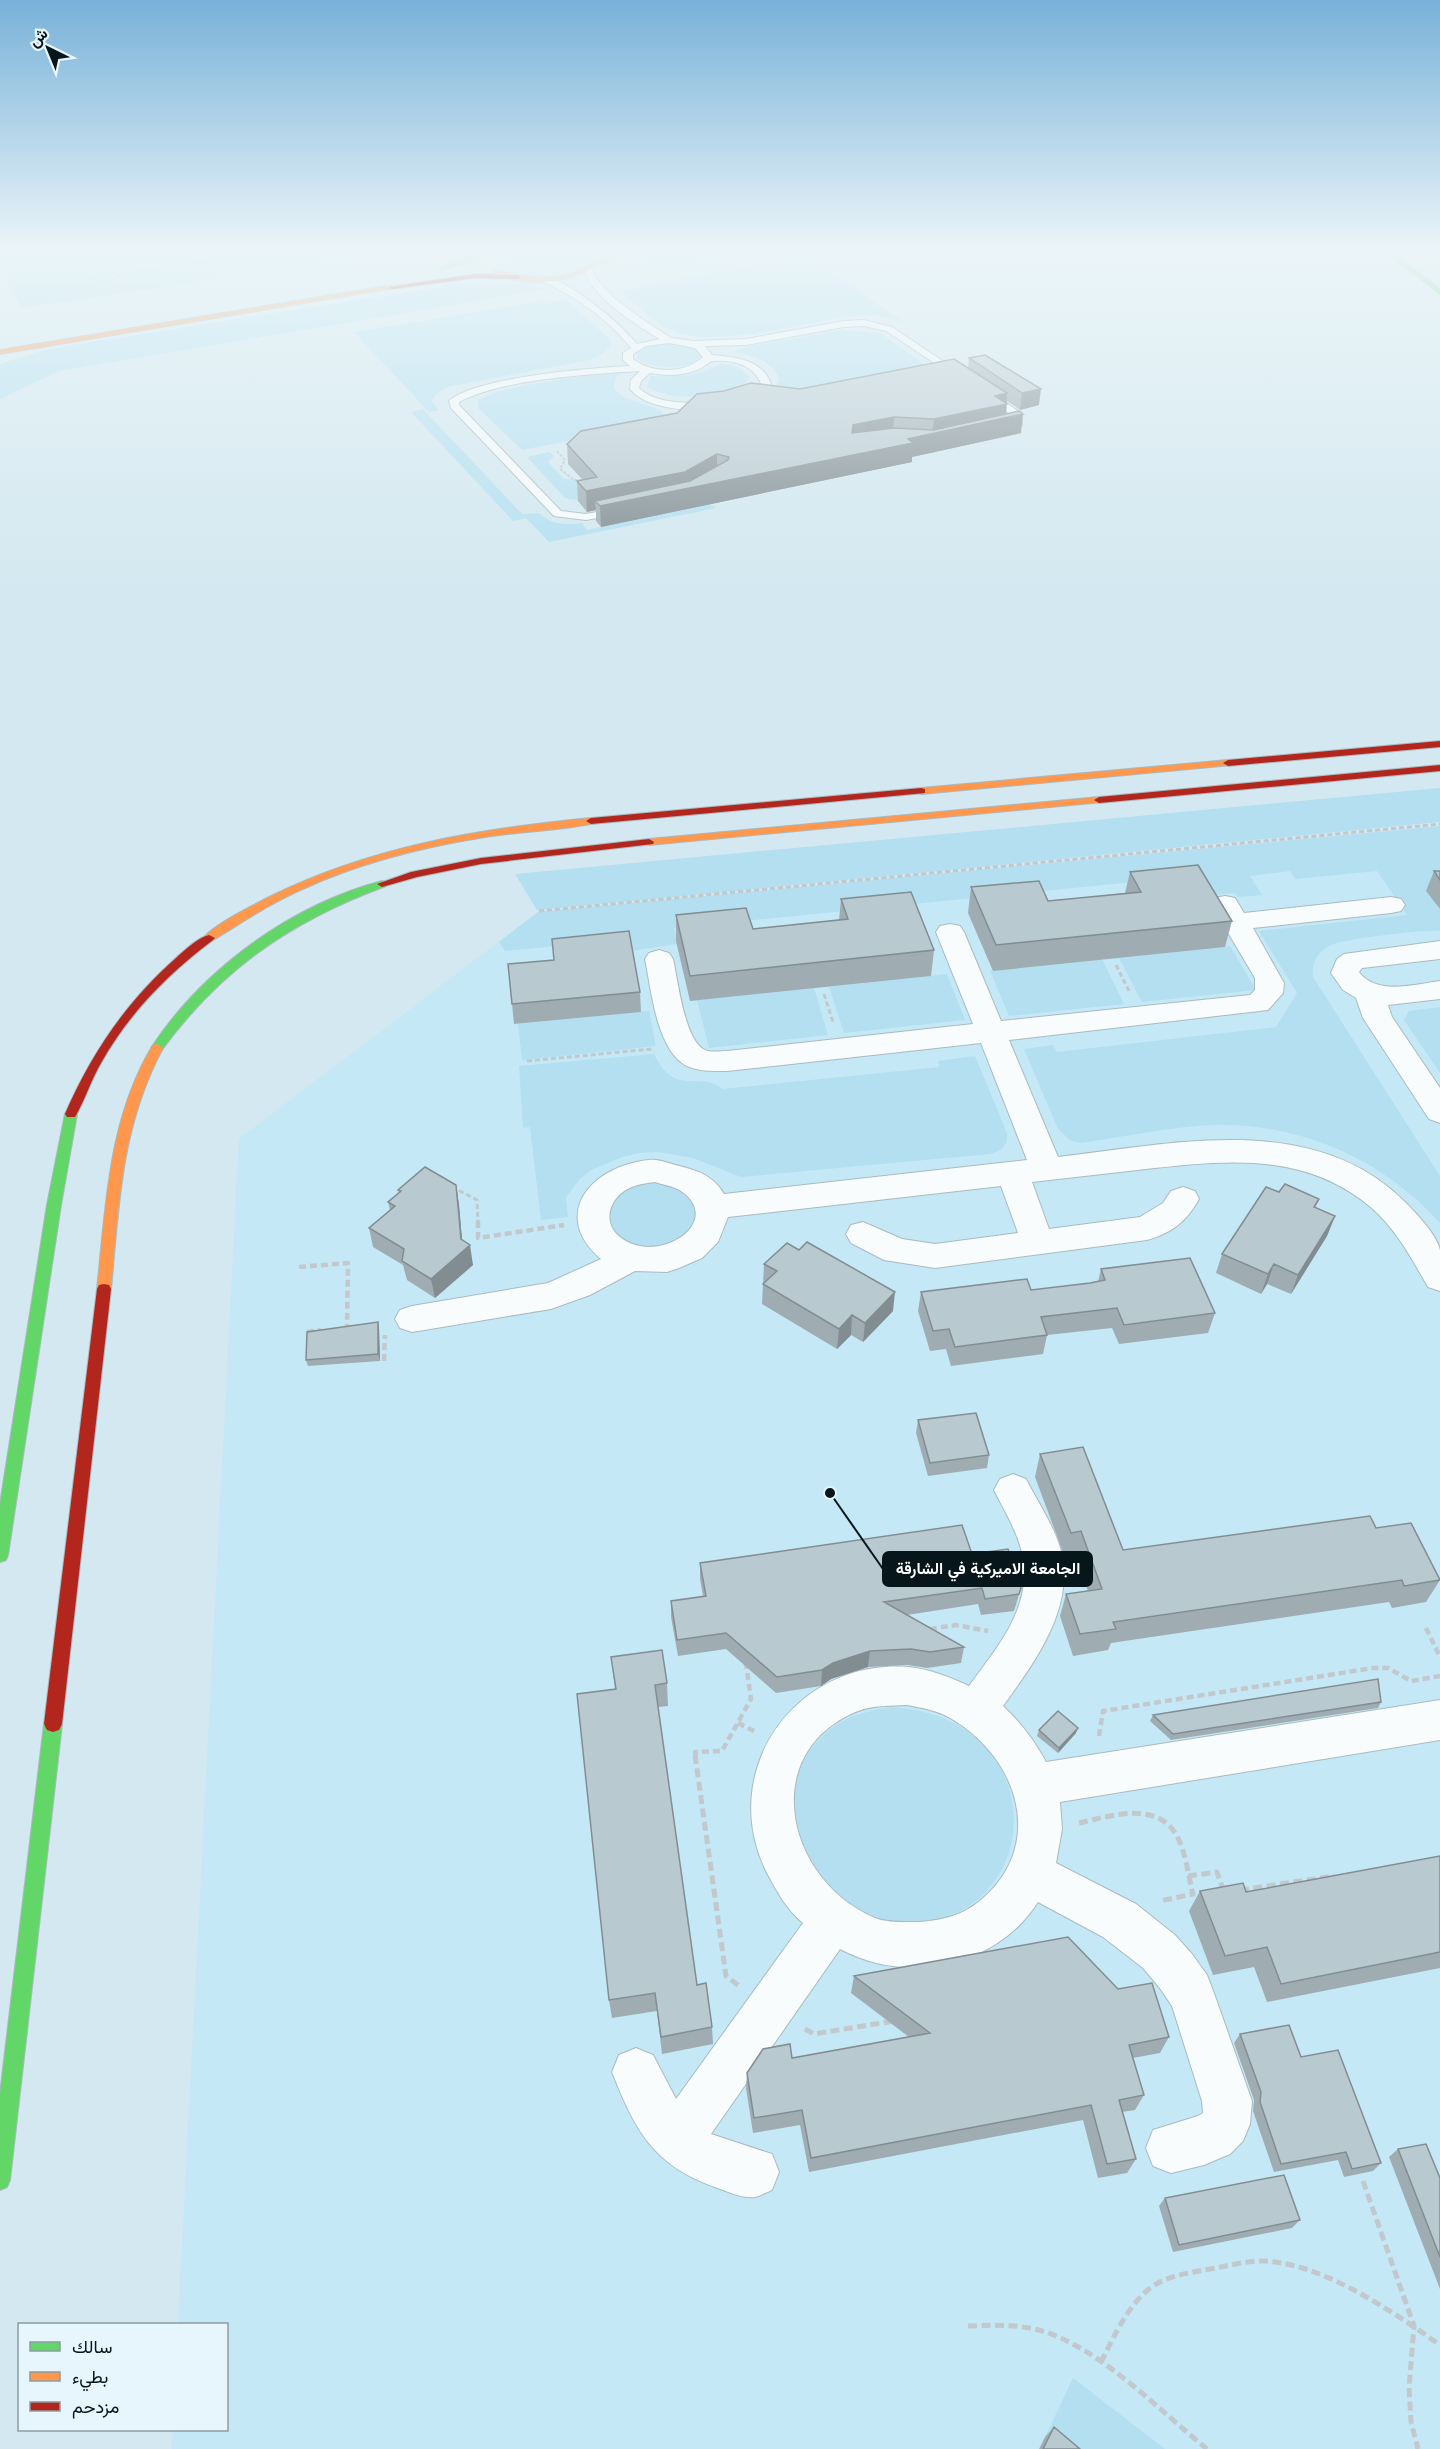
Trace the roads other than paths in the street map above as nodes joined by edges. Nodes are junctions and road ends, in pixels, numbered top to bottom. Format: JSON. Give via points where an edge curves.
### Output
{"nodes":[{"id":1,"x":604,"y":364,"type":"edge"},
{"id":2,"x":633,"y":364,"type":"edge"},
{"id":3,"x":701,"y":364,"type":"edge"},
{"id":4,"x":747,"y":364,"type":"edge"},
{"id":5,"x":941,"y":364,"type":"edge"},
{"id":6,"x":644,"y":369,"type":"junction"},
{"id":7,"x":588,"y":371,"type":"junction"},
{"id":8,"x":965,"y":380,"type":"edge"},
{"id":9,"x":975,"y":386,"type":"edge"},
{"id":10,"x":737,"y":403,"type":"edge"},
{"id":11,"x":720,"y":406,"type":"edge"},
{"id":12,"x":995,"y":431,"type":"edge"},
{"id":13,"x":627,"y":509,"type":"edge"},
{"id":14,"x":1440,"y":744,"type":"edge"},
{"id":15,"x":1440,"y":768,"type":"edge"},
{"id":16,"x":1391,"y":905,"type":"dead end"},
{"id":17,"x":950,"y":932,"type":"dead end"},
{"id":18,"x":1440,"y":950,"type":"edge"},
{"id":19,"x":659,"y":959,"type":"dead end"},
{"id":20,"x":1440,"y":990,"type":"edge"},
{"id":21,"x":1369,"y":993,"type":"junction"},
{"id":22,"x":991,"y":1032,"type":"junction"},
{"id":23,"x":1440,"y":1112,"type":"edge"},
{"id":24,"x":1047,"y":1169,"type":"junction"},
{"id":25,"x":1013,"y":1173,"type":"junction"},
{"id":26,"x":1183,"y":1199,"type":"dead end"},
{"id":27,"x":713,"y":1207,"type":"junction"},
{"id":28,"x":863,"y":1234,"type":"dead end"},
{"id":29,"x":1038,"y":1243,"type":"junction"},
{"id":30,"x":632,"y":1258,"type":"junction"},
{"id":31,"x":1440,"y":1278,"type":"edge"},
{"id":32,"x":399,"y":1321,"type":"road end"},
{"id":33,"x":1013,"y":1491,"type":"dead end"},
{"id":34,"x":0,"y":1555,"type":"edge"},
{"id":35,"x":976,"y":1710,"type":"junction"},
{"id":36,"x":1440,"y":1720,"type":"edge"},
{"id":37,"x":1034,"y":1785,"type":"junction"},
{"id":38,"x":1035,"y":1852,"type":"junction"},
{"id":39,"x":832,"y":1921,"type":"junction"},
{"id":40,"x":636,"y":2072,"type":"dead end"},
{"id":41,"x":677,"y":2140,"type":"junction"},
{"id":42,"x":1171,"y":2148,"type":"dead end"},
{"id":43,"x":754,"y":2172,"type":"dead end"},
{"id":44,"x":0,"y":2180,"type":"edge"}],
"edges":[{"from":1,"to":7,"type":"lane"},
{"from":2,"to":6,"type":"lane"},
{"from":3,"to":6,"type":"lane","via":[[670,372]]},
{"from":4,"to":10,"type":"lane","via":[[765,376],[766,384],[761,391]]},
{"from":5,"to":8,"type":"lane"},
{"from":6,"to":7,"type":"lane"},
{"from":6,"to":11,"type":"lane","via":[[634,382],[635,389],[651,401],[683,408]]},
{"from":7,"to":13,"type":"lane","via":[[467,393],[454,406],[558,514],[586,518]]},
{"from":9,"to":12,"type":"lane","via":[[1020,419],[1013,426]]},
{"from":14,"to":34,"type":"street","via":[[526,826],[380,855],[311,880],[246,913],[188,954],[138,1001],[98,1054],[70,1113]]},
{"from":15,"to":44,"type":"street","via":[[476,860],[415,873],[347,898],[255,948],[210,984],[173,1024],[144,1069],[126,1117]]},
{"from":16,"to":22,"type":"street","via":[[1230,913],[1269,978],[1271,988],[1258,1003]]},
{"from":17,"to":22,"type":"street"},
{"from":18,"to":21,"type":"street","via":[[1354,960],[1345,973],[1357,988]]},
{"from":19,"to":22,"type":"street","via":[[678,1035],[692,1056],[709,1062]]},
{"from":20,"to":21,"type":"street"},
{"from":21,"to":23,"type":"street","via":[[1378,1018]]},
{"from":22,"to":24,"type":"street"},
{"from":24,"to":25,"type":"street"},
{"from":24,"to":31,"type":"street","via":[[1216,1150],[1250,1149],[1295,1156],[1350,1178],[1379,1197],[1403,1219]]},
{"from":25,"to":27,"type":"street"},
{"from":25,"to":29,"type":"street"},
{"from":26,"to":29,"type":"street","via":[[1175,1211],[1147,1228]]},
{"from":27,"to":30,"type":"street","via":[[714,1220],[699,1244],[668,1258]]},
{"from":27,"to":30,"type":"street","via":[[694,1181],[676,1173],[635,1173],[616,1180],[593,1206],[592,1221],[604,1244]]},
{"from":28,"to":29,"type":"street","via":[[887,1248],[915,1255]]},
{"from":30,"to":32,"type":"street","via":[[551,1296]]},
{"from":33,"to":35,"type":"street","via":[[1041,1552],[1045,1572],[1041,1598],[1030,1633]]},
{"from":35,"to":37,"type":"street","via":[[1011,1743]]},
{"from":35,"to":39,"type":"street","via":[[943,1694],[907,1686],[871,1688],[838,1699],[808,1719],[787,1746],[774,1781],[771,1818],[781,1857],[802,1892]]},
{"from":36,"to":37,"type":"street"},
{"from":37,"to":38,"type":"street"},
{"from":38,"to":39,"type":"street","via":[[1010,1905],[981,1928],[946,1943],[907,1946],[868,1939]]},
{"from":38,"to":42,"type":"street","via":[[1132,1928],[1167,1961],[1190,1993],[1230,2116],[1224,2129],[1213,2137]]},
{"from":39,"to":41,"type":"street"},
{"from":40,"to":41,"type":"street","via":[[645,2098]]},
{"from":41,"to":43,"type":"street","via":[[700,2157],[726,2168]]}]}
